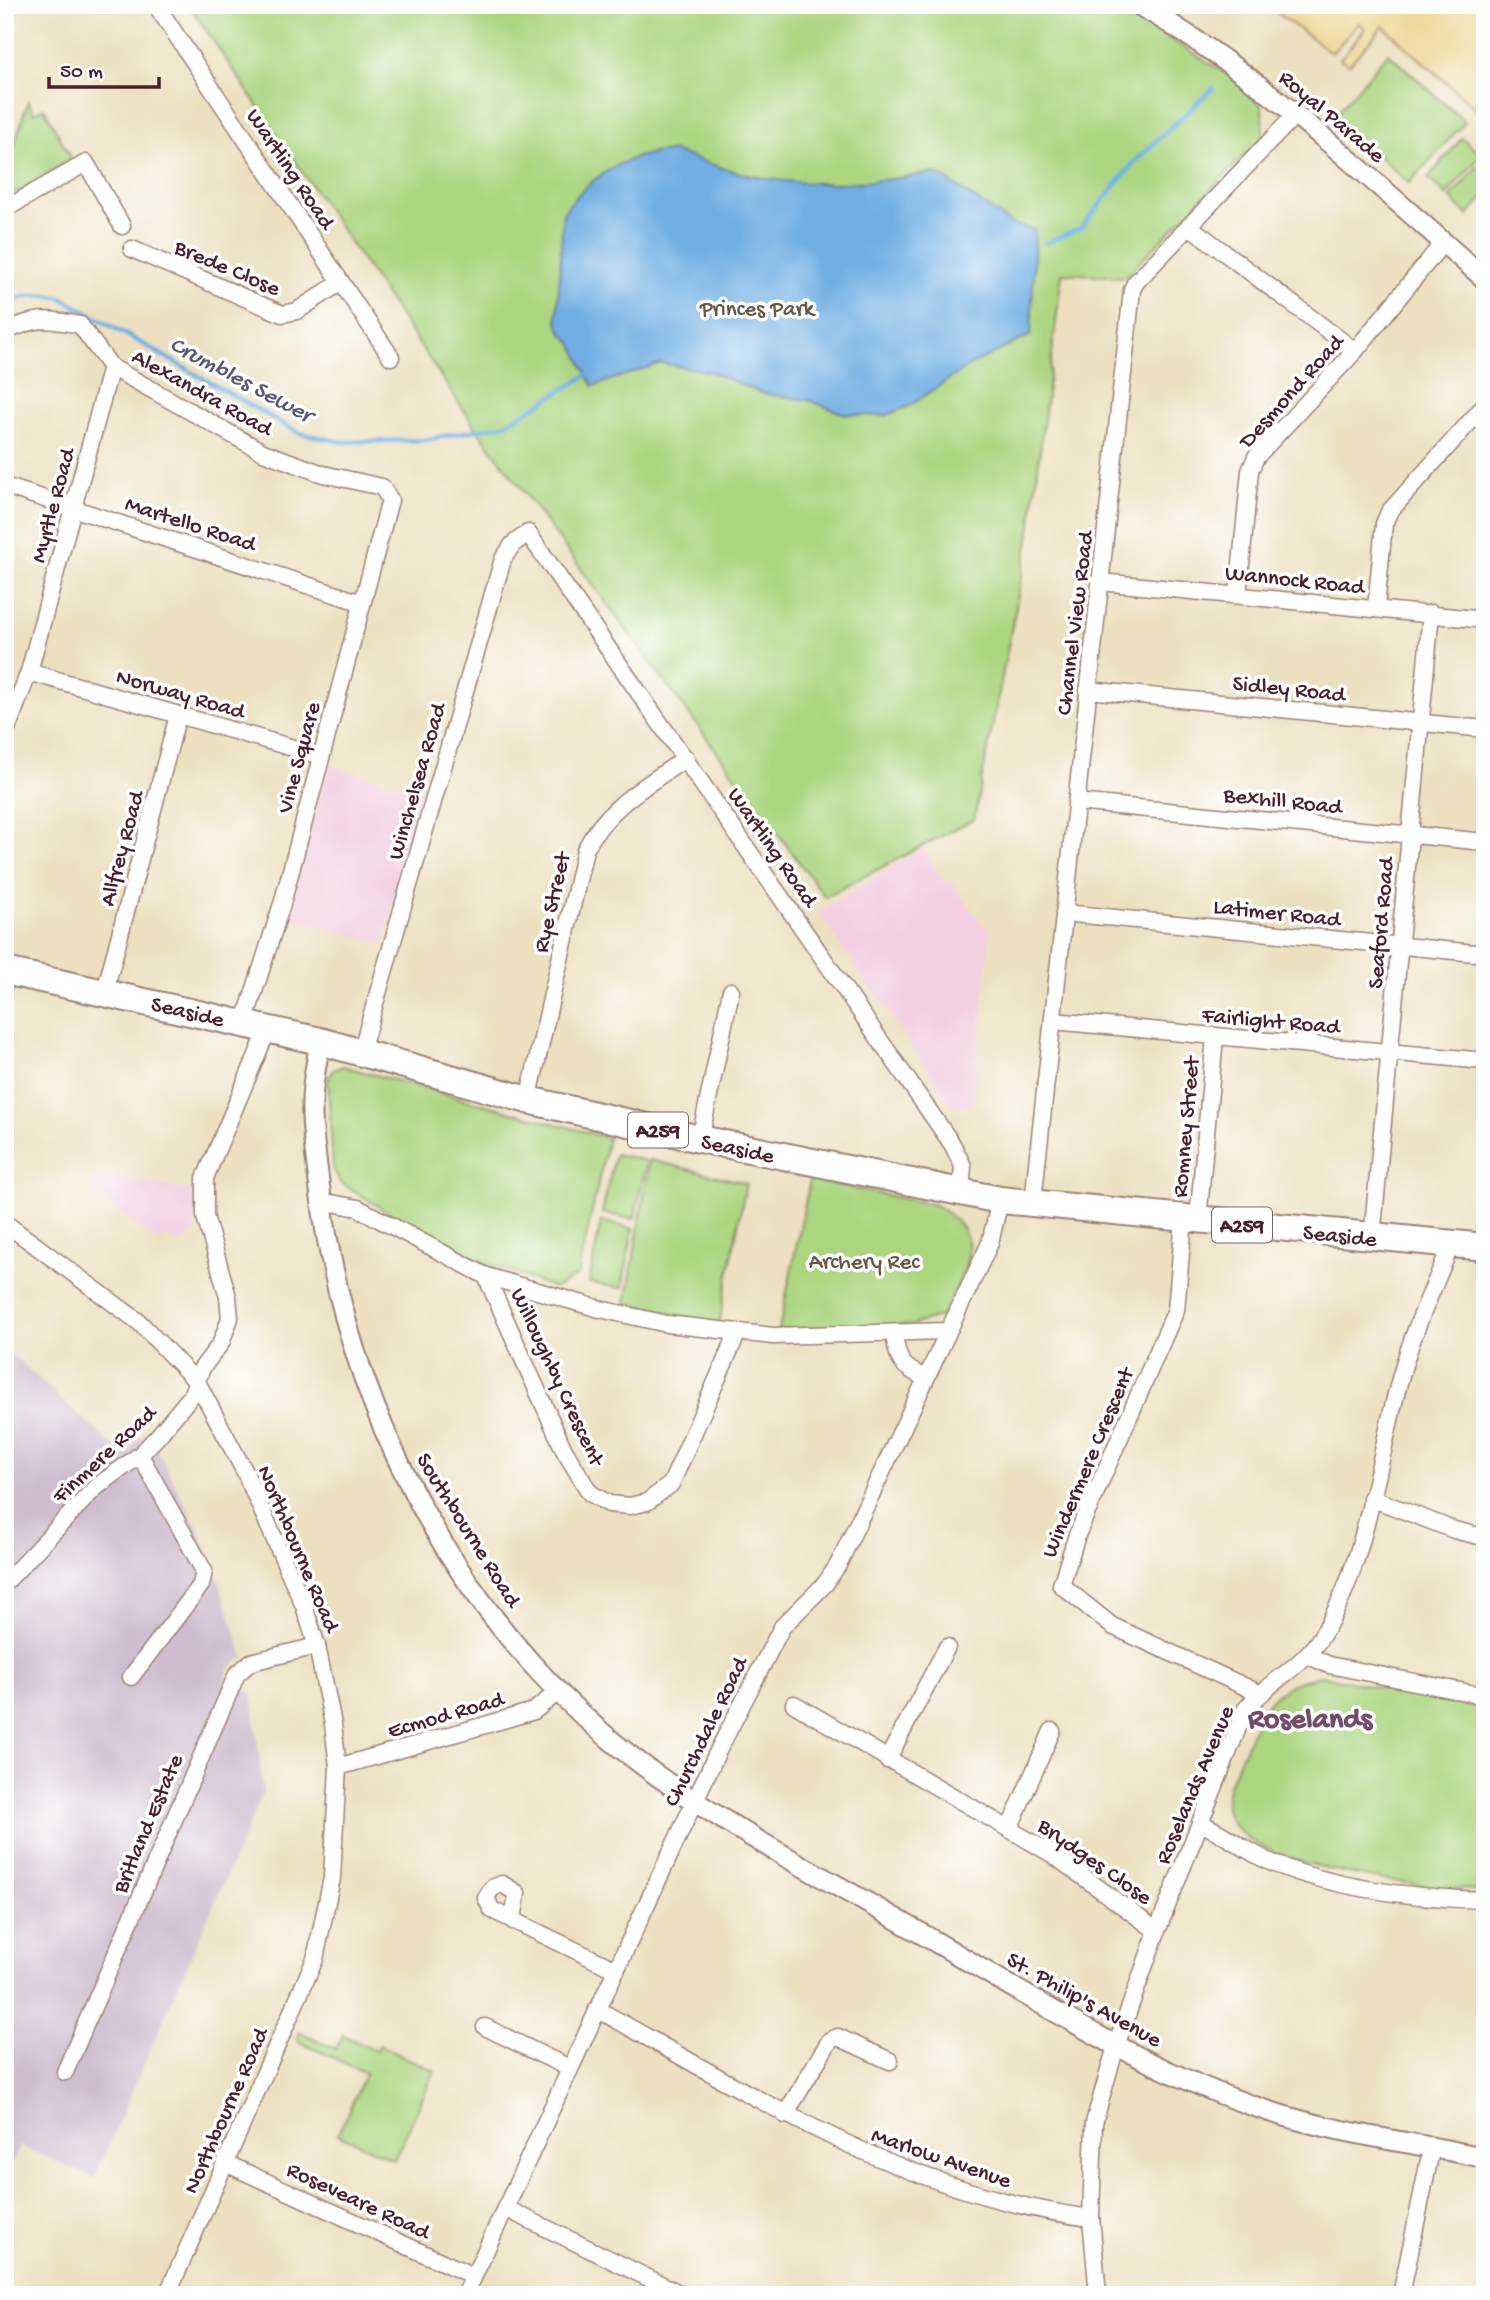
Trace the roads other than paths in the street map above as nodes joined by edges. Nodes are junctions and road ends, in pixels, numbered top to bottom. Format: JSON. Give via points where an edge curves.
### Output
{"nodes":[{"id":1,"x":156,"y":5,"type":"edge"},
{"id":2,"x":1139,"y":5,"type":"edge"},
{"id":3,"x":1296,"y":114,"type":"junction"},
{"id":4,"x":5,"y":209,"type":"edge"},
{"id":5,"x":122,"y":226,"type":"dead end"},
{"id":6,"x":1189,"y":226,"type":"junction"},
{"id":7,"x":1443,"y":243,"type":"junction"},
{"id":8,"x":132,"y":249,"type":"dead end"},
{"id":9,"x":1485,"y":279,"type":"edge"},
{"id":10,"x":341,"y":282,"type":"junction"},
{"id":11,"x":5,"y":332,"type":"edge"},
{"id":12,"x":1355,"y":351,"type":"junction"},
{"id":13,"x":391,"y":357,"type":"dead end"},
{"id":14,"x":111,"y":367,"type":"junction"},
{"id":15,"x":1485,"y":405,"type":"edge"},
{"id":16,"x":5,"y":486,"type":"edge"},
{"id":17,"x":390,"y":500,"type":"joint"},
{"id":18,"x":75,"y":508,"type":"junction"},
{"id":19,"x":528,"y":533,"type":"joint"},
{"id":20,"x":1101,"y":582,"type":"junction"},
{"id":21,"x":1238,"y":595,"type":"junction"},
{"id":22,"x":362,"y":603,"type":"junction"},
{"id":23,"x":1376,"y":608,"type":"junction"},
{"id":24,"x":1431,"y":613,"type":"junction"},
{"id":25,"x":1485,"y":620,"type":"edge"},
{"id":26,"x":29,"y":672,"type":"junction"},
{"id":27,"x":1088,"y":690,"type":"junction"},
{"id":28,"x":177,"y":715,"type":"junction"},
{"id":29,"x":1422,"y":723,"type":"junction"},
{"id":30,"x":1485,"y":729,"type":"edge"},
{"id":31,"x":5,"y":734,"type":"edge"},
{"id":32,"x":321,"y":755,"type":"junction"},
{"id":33,"x":686,"y":758,"type":"junction"},
{"id":34,"x":1076,"y":802,"type":"junction"},
{"id":35,"x":1410,"y":835,"type":"junction"},
{"id":36,"x":1485,"y":842,"type":"edge"},
{"id":37,"x":1064,"y":912,"type":"junction"},
{"id":38,"x":1400,"y":946,"type":"junction"},
{"id":39,"x":1485,"y":954,"type":"edge"},
{"id":40,"x":5,"y":971,"type":"edge"},
{"id":41,"x":105,"y":991,"type":"junction"},
{"id":42,"x":731,"y":991,"type":"dead end"},
{"id":43,"x":1053,"y":1021,"type":"junction"},
{"id":44,"x":256,"y":1026,"type":"junction"},
{"id":45,"x":1215,"y":1037,"type":"junction"},
{"id":46,"x":320,"y":1041,"type":"junction"},
{"id":47,"x":361,"y":1052,"type":"junction"},
{"id":48,"x":1390,"y":1054,"type":"junction"},
{"id":49,"x":1485,"y":1061,"type":"edge"},
{"id":50,"x":528,"y":1100,"type":"junction"},
{"id":51,"x":700,"y":1139,"type":"junction"},
{"id":52,"x":961,"y":1192,"type":"junction"},
{"id":53,"x":1000,"y":1200,"type":"junction"},
{"id":54,"x":321,"y":1201,"type":"junction"},
{"id":55,"x":1032,"y":1201,"type":"junction"},
{"id":56,"x":1191,"y":1220,"type":"junction"},
{"id":57,"x":5,"y":1223,"type":"edge"},
{"id":58,"x":1372,"y":1238,"type":"junction"},
{"id":59,"x":1451,"y":1245,"type":"junction"},
{"id":60,"x":1485,"y":1248,"type":"edge"},
{"id":61,"x":486,"y":1276,"type":"junction"},
{"id":62,"x":947,"y":1331,"type":"junction"},
{"id":63,"x":894,"y":1333,"type":"junction"},
{"id":64,"x":737,"y":1334,"type":"junction"},
{"id":65,"x":924,"y":1377,"type":"junction"},
{"id":66,"x":197,"y":1382,"type":"junction"},
{"id":67,"x":140,"y":1455,"type":"junction"},
{"id":68,"x":1371,"y":1498,"type":"junction"},
{"id":69,"x":1479,"y":1536,"type":"dead end"},
{"id":70,"x":5,"y":1583,"type":"edge"},
{"id":71,"x":317,"y":1646,"type":"junction"},
{"id":72,"x":947,"y":1647,"type":"dead end"},
{"id":73,"x":1307,"y":1655,"type":"junction"},
{"id":74,"x":131,"y":1676,"type":"dead end"},
{"id":75,"x":559,"y":1691,"type":"junction"},
{"id":76,"x":1259,"y":1693,"type":"junction"},
{"id":77,"x":1485,"y":1696,"type":"edge"},
{"id":78,"x":794,"y":1704,"type":"dead end"},
{"id":79,"x":1052,"y":1731,"type":"dead end"},
{"id":80,"x":887,"y":1760,"type":"junction"},
{"id":81,"x":338,"y":1767,"type":"junction"},
{"id":82,"x":693,"y":1802,"type":"junction"},
{"id":83,"x":1200,"y":1823,"type":"junction"},
{"id":84,"x":1009,"y":1829,"type":"junction"},
{"id":85,"x":1485,"y":1899,"type":"edge"},
{"id":86,"x":513,"y":1921,"type":"dead end"},
{"id":87,"x":1157,"y":1931,"type":"junction"},
{"id":88,"x":616,"y":1970,"type":"junction"},
{"id":89,"x":597,"y":2009,"type":"junction"},
{"id":90,"x":485,"y":2027,"type":"dead end"},
{"id":91,"x":1116,"y":2046,"type":"junction"},
{"id":92,"x":890,"y":2061,"type":"dead end"},
{"id":93,"x":569,"y":2068,"type":"junction"},
{"id":94,"x":65,"y":2072,"type":"dead end"},
{"id":95,"x":785,"y":2115,"type":"junction"},
{"id":96,"x":1432,"y":2146,"type":"junction"},
{"id":97,"x":1485,"y":2158,"type":"edge"},
{"id":98,"x":225,"y":2163,"type":"junction"},
{"id":99,"x":505,"y":2208,"type":"junction"},
{"id":100,"x":1091,"y":2218,"type":"junction"},
{"id":101,"x":473,"y":2276,"type":"junction"},
{"id":102,"x":167,"y":2295,"type":"edge"},
{"id":103,"x":464,"y":2295,"type":"edge"},
{"id":104,"x":683,"y":2295,"type":"edge"},
{"id":105,"x":1098,"y":2295,"type":"edge"},
{"id":106,"x":1401,"y":2295,"type":"edge"}],
"edges":[{"from":1,"to":10,"type":"street","name":"Wartling Road"},
{"from":2,"to":3,"type":"street","name":"Royal Parade","via":[[1197,38]]},
{"from":3,"to":6,"type":"street","name":"Channel View Road"},
{"from":3,"to":7,"type":"street","name":"Royal Parade"},
{"from":4,"to":5,"type":"street","via":[[86,163]]},
{"from":6,"to":12,"type":"street"},
{"from":6,"to":20,"type":"street","name":"Channel View Road","via":[[1132,290]]},
{"from":7,"to":9,"type":"street","name":"Royal Parade"},
{"from":7,"to":12,"type":"street","name":"Desmond Road"},
{"from":8,"to":10,"type":"street","name":"Brede Close","via":[[282,314],[297,311]]},
{"from":10,"to":13,"type":"street","name":"Wartling Road"},
{"from":11,"to":14,"type":"street","name":"Alexandra Road","via":[[31,320],[80,325]]},
{"from":12,"to":21,"type":"street","name":"Desmond Road","via":[[1256,457],[1250,471]]},
{"from":14,"to":17,"type":"street","name":"Alexandra Road","via":[[264,452],[323,474],[382,487]]},
{"from":14,"to":18,"type":"street","name":"Myrtle Road"},
{"from":15,"to":23,"type":"street","via":[[1389,512]]},
{"from":16,"to":18,"type":"street","name":"Martello Road"},
{"from":17,"to":22,"type":"street","name":"Vine Square"},
{"from":18,"to":22,"type":"street","name":"Martello Road"},
{"from":18,"to":26,"type":"street","name":"Myrtle Road"},
{"from":19,"to":33,"type":"street","name":"Wartling Road"},
{"from":19,"to":47,"type":"street","name":"Winchelsea Road","via":[[503,559]]},
{"from":20,"to":21,"type":"street","name":"Wannock Road"},
{"from":20,"to":27,"type":"street","name":"Channel View Road"},
{"from":21,"to":23,"type":"street","name":"Wannock Road"},
{"from":22,"to":32,"type":"street","name":"Vine Square"},
{"from":23,"to":24,"type":"street","name":"Wannock Road"},
{"from":24,"to":25,"type":"street","name":"Wannock Road"},
{"from":24,"to":29,"type":"street","name":"Seaford Road"},
{"from":26,"to":28,"type":"street","name":"Norway Road"},
{"from":26,"to":31,"type":"street","name":"Myrtle Road"},
{"from":27,"to":29,"type":"street","name":"Sidley Road"},
{"from":27,"to":34,"type":"street","name":"Channel View Road"},
{"from":28,"to":32,"type":"street","name":"Norway Road"},
{"from":28,"to":41,"type":"street","name":"Allfrey Road"},
{"from":29,"to":30,"type":"street","name":"Sidley Road"},
{"from":29,"to":35,"type":"street","name":"Seaford Road"},
{"from":32,"to":44,"type":"street","name":"Vine Square"},
{"from":33,"to":50,"type":"street","name":"Rye Street","via":[[610,812],[595,828],[585,850]]},
{"from":33,"to":52,"type":"street","name":"Wartling Road","via":[[952,1144],[963,1166]]},
{"from":34,"to":35,"type":"street","name":"Bexhill Road"},
{"from":34,"to":37,"type":"street","name":"Channel View Road"},
{"from":35,"to":36,"type":"street","name":"Bexhill Road"},
{"from":35,"to":38,"type":"street","name":"Seaford Road"},
{"from":37,"to":38,"type":"street","name":"Latimer Road"},
{"from":37,"to":43,"type":"street","name":"Channel View Road"},
{"from":38,"to":39,"type":"street","name":"Latimer Road"},
{"from":38,"to":48,"type":"street","name":"Seaford Road"},
{"from":40,"to":41,"type":"main road","name":"Seaside","number":"A259"},
{"from":41,"to":44,"type":"main road","name":"Seaside","number":"A259"},
{"from":42,"to":51,"type":"street"},
{"from":43,"to":45,"type":"street","name":"Fairlight Road"},
{"from":43,"to":55,"type":"street","name":"Channel View Road"},
{"from":44,"to":46,"type":"main road","name":"Seaside","number":"A259"},
{"from":44,"to":66,"type":"street","name":"Finmere Road","via":[[205,1178],[205,1216],[230,1318]]},
{"from":45,"to":48,"type":"street","name":"Fairlight Road"},
{"from":45,"to":56,"type":"street","name":"Romney Street"},
{"from":46,"to":47,"type":"main road","name":"Seaside","number":"A259"},
{"from":46,"to":54,"type":"street","name":"Southbourne Road","via":[[312,1103]]},
{"from":47,"to":50,"type":"main road","name":"Seaside","number":"A259"},
{"from":48,"to":49,"type":"street","name":"Fairlight Road"},
{"from":48,"to":58,"type":"street","name":"Seaford Road"},
{"from":50,"to":51,"type":"main road","name":"Seaside","number":"A259"},
{"from":51,"to":52,"type":"main road","name":"Seaside","number":"A259"},
{"from":52,"to":53,"type":"main road","name":"Seaside","number":"A259"},
{"from":53,"to":55,"type":"main road","name":"Seaside","number":"A259"},
{"from":53,"to":62,"type":"street","name":"Churchdale Road","via":[[990,1243]]},
{"from":54,"to":61,"type":"street","name":"Willoughby Crescent","via":[[358,1209]]},
{"from":54,"to":75,"type":"street","name":"Southbourne Road","via":[[350,1338],[373,1406],[407,1482],[500,1624]]},
{"from":55,"to":56,"type":"main road","name":"Seaside","number":"A259"},
{"from":56,"to":58,"type":"main road","name":"Seaside","number":"A259"},
{"from":56,"to":76,"type":"street","name":"Windermere Crescent","via":[[1176,1310],[1077,1535],[1061,1586],[1112,1626]]},
{"from":57,"to":66,"type":"street","name":"Northbourne Road","via":[[139,1322]]},
{"from":58,"to":59,"type":"main road","name":"Seaside","number":"A259"},
{"from":59,"to":60,"type":"main road","name":"Seaside","number":"A259"},
{"from":59,"to":68,"type":"street","name":"Roselands Avenue","via":[[1400,1376]]},
{"from":61,"to":64,"type":"street","name":"Willoughby Crescent","via":[[600,1309]]},
{"from":61,"to":64,"type":"street","name":"Willoughby Crescent","via":[[564,1450],[590,1493],[609,1504],[630,1507],[647,1502],[671,1484]]},
{"from":62,"to":63,"type":"street","name":"Willoughby Crescent"},
{"from":62,"to":65,"type":"street","name":"Churchdale Road"},
{"from":63,"to":64,"type":"street","name":"Willoughby Crescent"},
{"from":63,"to":65,"type":"street","via":[[897,1360]]},
{"from":65,"to":82,"type":"street","name":"Churchdale Road","via":[[838,1565],[782,1627]]},
{"from":66,"to":67,"type":"street","name":"Finmere Road","via":[[191,1396]]},
{"from":66,"to":71,"type":"street","name":"Northbourne Road","via":[[280,1547]]},
{"from":67,"to":70,"type":"street","name":"Finmere Road","via":[[94,1488]]},
{"from":67,"to":74,"type":"street","via":[[204,1571],[201,1586]]},
{"from":68,"to":69,"type":"street"},
{"from":68,"to":73,"type":"street","name":"Roselands Avenue","via":[[1333,1614]]},
{"from":71,"to":81,"type":"street","name":"Northbourne Road"},
{"from":71,"to":94,"type":"street","name":"Britland Estate","via":[[251,1662],[237,1674]]},
{"from":72,"to":80,"type":"street"},
{"from":73,"to":76,"type":"street","name":"Roselands Avenue"},
{"from":73,"to":77,"type":"street","via":[[1329,1665]]},
{"from":75,"to":81,"type":"street","name":"Ecmod Road","via":[[534,1712]]},
{"from":75,"to":82,"type":"street","name":"Southbourne Road","via":[[609,1738]]},
{"from":76,"to":83,"type":"street","name":"Roselands Avenue","via":[[1245,1710]]},
{"from":78,"to":80,"type":"street","name":"Brydges Close"},
{"from":79,"to":84,"type":"street","name":"Brydges Close"},
{"from":80,"to":84,"type":"street","name":"Brydges Close"},
{"from":81,"to":98,"type":"street","name":"Northbourne Road","via":[[332,1878],[315,1959]]},
{"from":82,"to":88,"type":"street","name":"Churchdale Road"},
{"from":82,"to":91,"type":"street","name":"St. Philip's Avenue"},
{"from":83,"to":85,"type":"street","via":[[1276,1864],[1345,1884],[1432,1899]]},
{"from":83,"to":87,"type":"street","name":"Roselands Avenue"},
{"from":84,"to":87,"type":"street","name":"Brydges Close","via":[[1052,1854]]},
{"from":86,"to":88,"type":"street"},
{"from":87,"to":91,"type":"street","name":"Roselands Avenue"},
{"from":88,"to":89,"type":"street","name":"Churchdale Road"},
{"from":89,"to":93,"type":"street","name":"Churchdale Road"},
{"from":89,"to":95,"type":"street","name":"Marlow Avenue"},
{"from":90,"to":93,"type":"street"},
{"from":91,"to":96,"type":"street","name":"St. Philip's Avenue","via":[[1266,2111]]},
{"from":91,"to":100,"type":"street","name":"Roselands Avenue","via":[[1094,2123]]},
{"from":92,"to":95,"type":"street","via":[[838,2037],[830,2040]]},
{"from":93,"to":99,"type":"street","name":"Churchdale Road"},
{"from":95,"to":100,"type":"street","name":"Marlow Avenue","via":[[859,2151],[972,2194]]},
{"from":96,"to":97,"type":"street","name":"St. Philip's Avenue"},
{"from":96,"to":106,"type":"street"},
{"from":98,"to":101,"type":"street","name":"Roseveare Road"},
{"from":98,"to":102,"type":"street","name":"Northbourne Road"},
{"from":99,"to":101,"type":"street","name":"Churchdale Road"},
{"from":99,"to":104,"type":"street"},
{"from":100,"to":105,"type":"street","name":"Roselands Avenue"},
{"from":101,"to":103,"type":"street","name":"Churchdale Road"}]}
